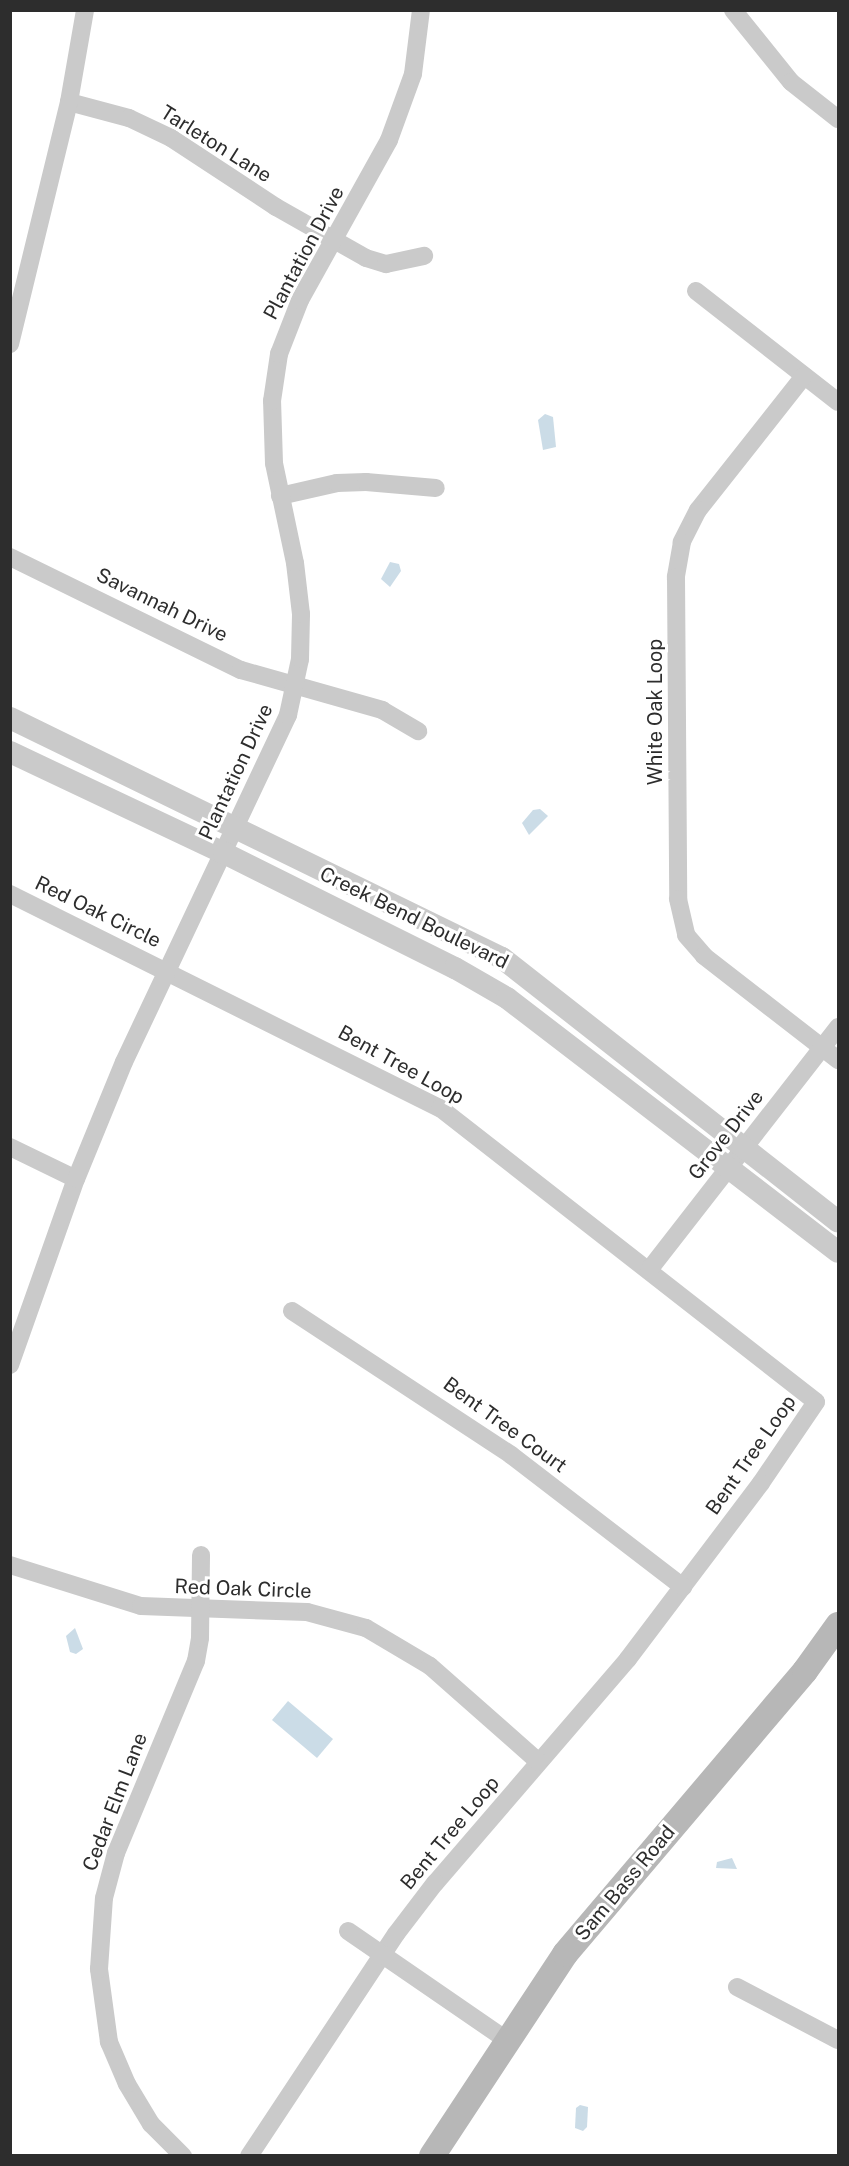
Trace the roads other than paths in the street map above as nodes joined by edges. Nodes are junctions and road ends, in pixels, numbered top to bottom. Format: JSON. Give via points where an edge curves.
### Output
{"nodes":[{"id":1,"x":85,"y":10,"type":"edge"},
{"id":2,"x":422,"y":10,"type":"edge"},
{"id":3,"x":733,"y":10,"type":"edge"},
{"id":4,"x":69,"y":102,"type":"junction"},
{"id":5,"x":838,"y":119,"type":"edge"},
{"id":6,"x":333,"y":240,"type":"junction"},
{"id":7,"x":424,"y":256,"type":"dead end"},
{"id":8,"x":696,"y":291,"type":"dead end"},
{"id":9,"x":10,"y":344,"type":"edge"},
{"id":10,"x":804,"y":376,"type":"junction"},
{"id":11,"x":838,"y":402,"type":"edge"},
{"id":12,"x":436,"y":488,"type":"dead end"},
{"id":13,"x":280,"y":496,"type":"junction"},
{"id":14,"x":10,"y":557,"type":"edge"},
{"id":15,"x":296,"y":688,"type":"junction"},
{"id":16,"x":10,"y":718,"type":"edge"},
{"id":17,"x":418,"y":730,"type":"dead end"},
{"id":18,"x":10,"y":752,"type":"edge"},
{"id":19,"x":234,"y":830,"type":"junction"},
{"id":20,"x":224,"y":853,"type":"junction"},
{"id":21,"x":10,"y":894,"type":"edge"},
{"id":22,"x":166,"y":970,"type":"junction"},
{"id":23,"x":838,"y":1027,"type":"edge"},
{"id":24,"x":823,"y":1048,"type":"junction"},
{"id":25,"x":838,"y":1060,"type":"edge"},
{"id":26,"x":10,"y":1147,"type":"edge"},
{"id":27,"x":744,"y":1149,"type":"junction"},
{"id":28,"x":730,"y":1167,"type":"junction"},
{"id":29,"x":76,"y":1179,"type":"junction"},
{"id":30,"x":838,"y":1221,"type":"edge"},
{"id":31,"x":838,"y":1252,"type":"edge"},
{"id":32,"x":649,"y":1270,"type":"junction"},
{"id":33,"x":292,"y":1311,"type":"dead end"},
{"id":34,"x":10,"y":1365,"type":"edge"},
{"id":35,"x":201,"y":1555,"type":"dead end"},
{"id":36,"x":10,"y":1565,"type":"edge"},
{"id":37,"x":683,"y":1587,"type":"junction"},
{"id":38,"x":198,"y":1610,"type":"junction"},
{"id":39,"x":838,"y":1625,"type":"edge"},
{"id":40,"x":539,"y":1762,"type":"junction"},
{"id":41,"x":348,"y":1931,"type":"dead end"},
{"id":42,"x":385,"y":1954,"type":"junction"},
{"id":43,"x":737,"y":1987,"type":"dead end"},
{"id":44,"x":838,"y":2040,"type":"edge"},
{"id":45,"x":508,"y":2041,"type":"junction"},
{"id":46,"x":183,"y":2156,"type":"edge"},
{"id":47,"x":249,"y":2156,"type":"edge"},
{"id":48,"x":432,"y":2156,"type":"edge"}],
"edges":[{"from":1,"to":4,"type":"street"},
{"from":2,"to":6,"type":"street","name":"Plantation Drive","via":[[405,101],[370,178]]},
{"from":3,"to":5,"type":"street","via":[[791,82]]},
{"from":4,"to":6,"type":"street","name":"Tarleton Lane","via":[[129,118],[171,138]]},
{"from":4,"to":9,"type":"street"},
{"from":6,"to":7,"type":"street","name":"Tarleton Lane","via":[[374,261],[404,262]]},
{"from":6,"to":13,"type":"street","name":"Plantation Drive","via":[[300,300],[279,354],[272,432]]},
{"from":8,"to":10,"type":"street"},
{"from":10,"to":11,"type":"street"},
{"from":10,"to":24,"type":"street","name":"White Oak Loop","via":[[698,510],[682,542],[676,577],[678,899],[686,935],[704,956]]},
{"from":12,"to":13,"type":"street","via":[[337,483]]},
{"from":13,"to":15,"type":"street","name":"Plantation Drive","via":[[301,614]]},
{"from":14,"to":15,"type":"street","name":"Savannah Drive","via":[[241,670]]},
{"from":15,"to":17,"type":"street","name":"Savannah Drive","via":[[382,710]]},
{"from":15,"to":19,"type":"street","name":"Plantation Drive","via":[[279,742]]},
{"from":16,"to":19,"type":"street","name":"Creek Bend Boulevard"},
{"from":18,"to":20,"type":"street","name":"Creek Bend Boulevard"},
{"from":19,"to":20,"type":"street","name":"Plantation Drive"},
{"from":19,"to":27,"type":"street","name":"Creek Bend Boulevard","via":[[502,958]]},
{"from":20,"to":22,"type":"street","name":"Plantation Drive"},
{"from":20,"to":28,"type":"street","name":"Creek Bend Boulevard","via":[[507,998]]},
{"from":21,"to":22,"type":"street","name":"Red Oak Circle"},
{"from":22,"to":29,"type":"street","name":"Plantation Drive"},
{"from":22,"to":32,"type":"street","name":"Bent Tree Loop","via":[[440,1108]]},
{"from":23,"to":24,"type":"street","name":"Grove Drive"},
{"from":24,"to":25,"type":"street","name":"White Oak Loop"},
{"from":24,"to":27,"type":"street","name":"Grove Drive"},
{"from":26,"to":29,"type":"street"},
{"from":27,"to":28,"type":"street","name":"Grove Drive"},
{"from":27,"to":30,"type":"street","name":"Creek Bend Boulevard"},
{"from":28,"to":31,"type":"street","name":"Creek Bend Boulevard"},
{"from":28,"to":32,"type":"street","name":"Grove Drive"},
{"from":29,"to":34,"type":"street","name":"Plantation Drive"},
{"from":32,"to":37,"type":"street","name":"Bent Tree Loop","via":[[816,1402]]},
{"from":33,"to":37,"type":"street","name":"Bent Tree Court","via":[[511,1455]]},
{"from":35,"to":38,"type":"street","name":"Cedar Elm Lane"},
{"from":36,"to":38,"type":"street","name":"Red Oak Circle","via":[[111,1600]]},
{"from":37,"to":40,"type":"street","name":"Bent Tree Loop","via":[[628,1659]]},
{"from":38,"to":40,"type":"street","name":"Red Oak Circle","via":[[307,1612],[380,1634],[430,1666]]},
{"from":38,"to":46,"type":"street","name":"Cedar Elm Lane","via":[[201,1638],[192,1673],[116,1853],[104,1898],[99,1969],[110,2042],[127,2084],[152,2124]]},
{"from":39,"to":45,"type":"main road","name":"Sam Bass Road","via":[[805,1671],[565,1954]]},
{"from":40,"to":42,"type":"street","name":"Bent Tree Loop","via":[[435,1883]]},
{"from":41,"to":42,"type":"street"},
{"from":42,"to":45,"type":"street"},
{"from":42,"to":47,"type":"street","name":"Bent Tree Loop"},
{"from":43,"to":44,"type":"street"},
{"from":45,"to":48,"type":"main road","name":"Sam Bass Road"}]}
